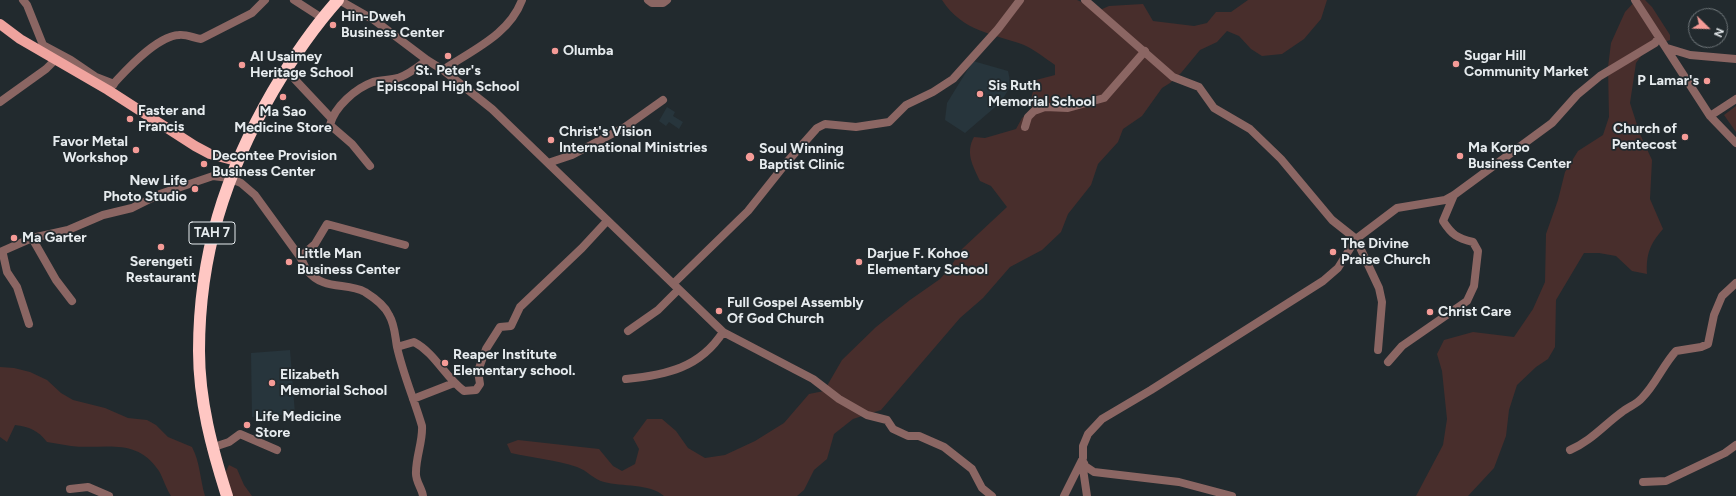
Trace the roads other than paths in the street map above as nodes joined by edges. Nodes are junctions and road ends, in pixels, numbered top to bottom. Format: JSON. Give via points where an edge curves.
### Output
{"nodes":[{"id":1,"x":265,"y":0,"type":"edge"},
{"id":2,"x":294,"y":0,"type":"edge"},
{"id":3,"x":338,"y":0,"type":"edge"},
{"id":4,"x":522,"y":0,"type":"edge"},
{"id":5,"x":648,"y":0,"type":"edge"},
{"id":6,"x":667,"y":0,"type":"edge"},
{"id":7,"x":1020,"y":0,"type":"edge"},
{"id":8,"x":1085,"y":0,"type":"edge"},
{"id":9,"x":1635,"y":0,"type":"edge"},
{"id":10,"x":27,"y":2,"type":"edge"},
{"id":11,"x":322,"y":18,"type":"junction"},
{"id":12,"x":0,"y":24,"type":"edge"},
{"id":13,"x":1659,"y":37,"type":"junction"},
{"id":14,"x":1667,"y":48,"type":"junction"},
{"id":15,"x":1144,"y":51,"type":"junction"},
{"id":16,"x":1736,"y":59,"type":"edge"},
{"id":17,"x":55,"y":60,"type":"junction"},
{"id":18,"x":427,"y":60,"type":"junction"},
{"id":19,"x":286,"y":70,"type":"junction"},
{"id":20,"x":443,"y":70,"type":"junction"},
{"id":21,"x":111,"y":87,"type":"junction"},
{"id":22,"x":1736,"y":99,"type":"edge"},
{"id":23,"x":663,"y":100,"type":"dead end"},
{"id":24,"x":0,"y":102,"type":"edge"},
{"id":25,"x":1710,"y":116,"type":"junction"},
{"id":26,"x":332,"y":119,"type":"junction"},
{"id":27,"x":1025,"y":127,"type":"dead end"},
{"id":28,"x":1736,"y":143,"type":"edge"},
{"id":29,"x":236,"y":161,"type":"junction"},
{"id":30,"x":548,"y":163,"type":"junction"},
{"id":31,"x":370,"y":166,"type":"dead end"},
{"id":32,"x":229,"y":178,"type":"junction"},
{"id":33,"x":1454,"y":195,"type":"junction"},
{"id":34,"x":607,"y":221,"type":"junction"},
{"id":35,"x":32,"y":238,"type":"junction"},
{"id":36,"x":1356,"y":239,"type":"junction"},
{"id":37,"x":406,"y":245,"type":"dead end"},
{"id":38,"x":0,"y":253,"type":"edge"},
{"id":39,"x":300,"y":257,"type":"junction"},
{"id":40,"x":1736,"y":282,"type":"edge"},
{"id":41,"x":676,"y":287,"type":"junction"},
{"id":42,"x":72,"y":301,"type":"dead end"},
{"id":43,"x":29,"y":324,"type":"dead end"},
{"id":44,"x":628,"y":331,"type":"dead end"},
{"id":45,"x":723,"y":332,"type":"junction"},
{"id":46,"x":397,"y":347,"type":"junction"},
{"id":47,"x":1378,"y":350,"type":"dead end"},
{"id":48,"x":1388,"y":362,"type":"dead end"},
{"id":49,"x":626,"y":379,"type":"dead end"},
{"id":50,"x":454,"y":383,"type":"junction"},
{"id":51,"x":413,"y":399,"type":"junction"},
{"id":52,"x":1736,"y":445,"type":"edge"},
{"id":53,"x":211,"y":448,"type":"junction"},
{"id":54,"x":277,"y":450,"type":"dead end"},
{"id":55,"x":1570,"y":450,"type":"dead end"},
{"id":56,"x":1084,"y":462,"type":"junction"},
{"id":57,"x":1643,"y":482,"type":"dead end"},
{"id":58,"x":70,"y":489,"type":"dead end"},
{"id":59,"x":109,"y":496,"type":"edge"},
{"id":60,"x":227,"y":496,"type":"edge"},
{"id":61,"x":423,"y":496,"type":"edge"},
{"id":62,"x":992,"y":496,"type":"edge"},
{"id":63,"x":1064,"y":496,"type":"edge"},
{"id":64,"x":1087,"y":496,"type":"edge"},
{"id":65,"x":1232,"y":496,"type":"edge"}],
"edges":[{"from":1,"to":21,"type":"street","via":[[252,13],[201,39],[181,34],[160,42]]},
{"from":2,"to":11,"type":"street"},
{"from":3,"to":11,"type":"highway","number":"TAH 7"},
{"from":3,"to":18,"type":"street","via":[[374,20]]},
{"from":4,"to":20,"type":"street","via":[[516,14],[490,40]]},
{"from":5,"to":6,"type":"street","via":[[663,4]]},
{"from":7,"to":41,"type":"street","via":[[953,79],[933,92],[906,104],[889,122],[856,127],[826,124],[817,128],[748,210]]},
{"from":8,"to":15,"type":"street"},
{"from":9,"to":13,"type":"street"},
{"from":10,"to":21,"type":"street","via":[[43,45]]},
{"from":11,"to":19,"type":"highway","number":"TAH 7"},
{"from":12,"to":17,"type":"main road"},
{"from":13,"to":14,"type":"street"},
{"from":13,"to":33,"type":"street","via":[[1655,43],[1594,80],[1552,123]]},
{"from":14,"to":16,"type":"street","via":[[1690,55]]},
{"from":14,"to":25,"type":"street"},
{"from":15,"to":27,"type":"street","via":[[1104,98],[1068,108],[1045,107],[1034,111],[1028,117]]},
{"from":15,"to":36,"type":"street","via":[[1173,77],[1199,87],[1214,108],[1250,129],[1281,159],[1332,220]]},
{"from":17,"to":21,"type":"main road"},
{"from":17,"to":24,"type":"street"},
{"from":18,"to":20,"type":"street"},
{"from":18,"to":26,"type":"street","via":[[398,78],[372,83],[356,91],[337,110]]},
{"from":19,"to":26,"type":"street"},
{"from":19,"to":29,"type":"highway","number":"TAH 7","via":[[255,122]]},
{"from":20,"to":30,"type":"street","via":[[492,109]]},
{"from":21,"to":29,"type":"main road","via":[[210,154]]},
{"from":22,"to":25,"type":"street"},
{"from":23,"to":30,"type":"street","via":[[625,127],[572,155]]},
{"from":25,"to":28,"type":"street"},
{"from":26,"to":31,"type":"street","via":[[330,125],[352,144]]},
{"from":29,"to":32,"type":"highway","number":"TAH 7"},
{"from":30,"to":34,"type":"street"},
{"from":32,"to":35,"type":"street","via":[[213,176],[192,182],[132,208],[103,215],[68,230]]},
{"from":32,"to":39,"type":"street","via":[[241,183],[255,195]]},
{"from":32,"to":53,"type":"highway","number":"TAH 7","via":[[213,229],[203,281],[199,352]]},
{"from":33,"to":36,"type":"street","via":[[1445,200],[1397,208]]},
{"from":33,"to":48,"type":"street","via":[[1443,221],[1458,239],[1473,242],[1478,251],[1474,286],[1466,301],[1402,346]]},
{"from":34,"to":41,"type":"street"},
{"from":34,"to":50,"type":"street","via":[[520,307],[511,326],[500,327],[486,349],[478,371],[480,384],[476,390],[464,391]]},
{"from":35,"to":38,"type":"street"},
{"from":35,"to":42,"type":"street","via":[[56,280]]},
{"from":36,"to":47,"type":"street","via":[[1379,288],[1382,302]]},
{"from":36,"to":56,"type":"street","via":[[1338,268],[1323,281],[1102,419],[1088,434],[1083,446]]},
{"from":37,"to":39,"type":"street","via":[[327,224],[315,244]]},
{"from":38,"to":43,"type":"street","via":[[4,254],[6,272],[17,287]]},
{"from":39,"to":46,"type":"street","via":[[306,269],[321,281],[329,285],[354,288],[377,301],[389,313]]},
{"from":40,"to":55,"type":"street","via":[[1722,296],[1714,316],[1708,344],[1676,350],[1642,399],[1582,445]]},
{"from":41,"to":44,"type":"street","via":[[658,310]]},
{"from":41,"to":45,"type":"street"},
{"from":45,"to":49,"type":"street","via":[[699,359],[671,371]]},
{"from":45,"to":62,"type":"street","via":[[813,379],[839,399],[867,415],[886,420],[893,429],[908,436],[919,436],[944,447],[972,469],[982,488]]},
{"from":46,"to":50,"type":"street","via":[[414,342],[423,347]]},
{"from":46,"to":51,"type":"street"},
{"from":50,"to":51,"type":"street"},
{"from":51,"to":61,"type":"street","via":[[422,426],[416,473]]},
{"from":52,"to":57,"type":"street","via":[[1725,453],[1666,481]]},
{"from":53,"to":54,"type":"street","via":[[230,442],[240,434]]},
{"from":53,"to":60,"type":"highway","number":"TAH 7"},
{"from":56,"to":63,"type":"street"},
{"from":56,"to":64,"type":"street"},
{"from":56,"to":65,"type":"street","via":[[1094,472],[1179,482]]},
{"from":58,"to":59,"type":"street","via":[[88,487]]}]}
